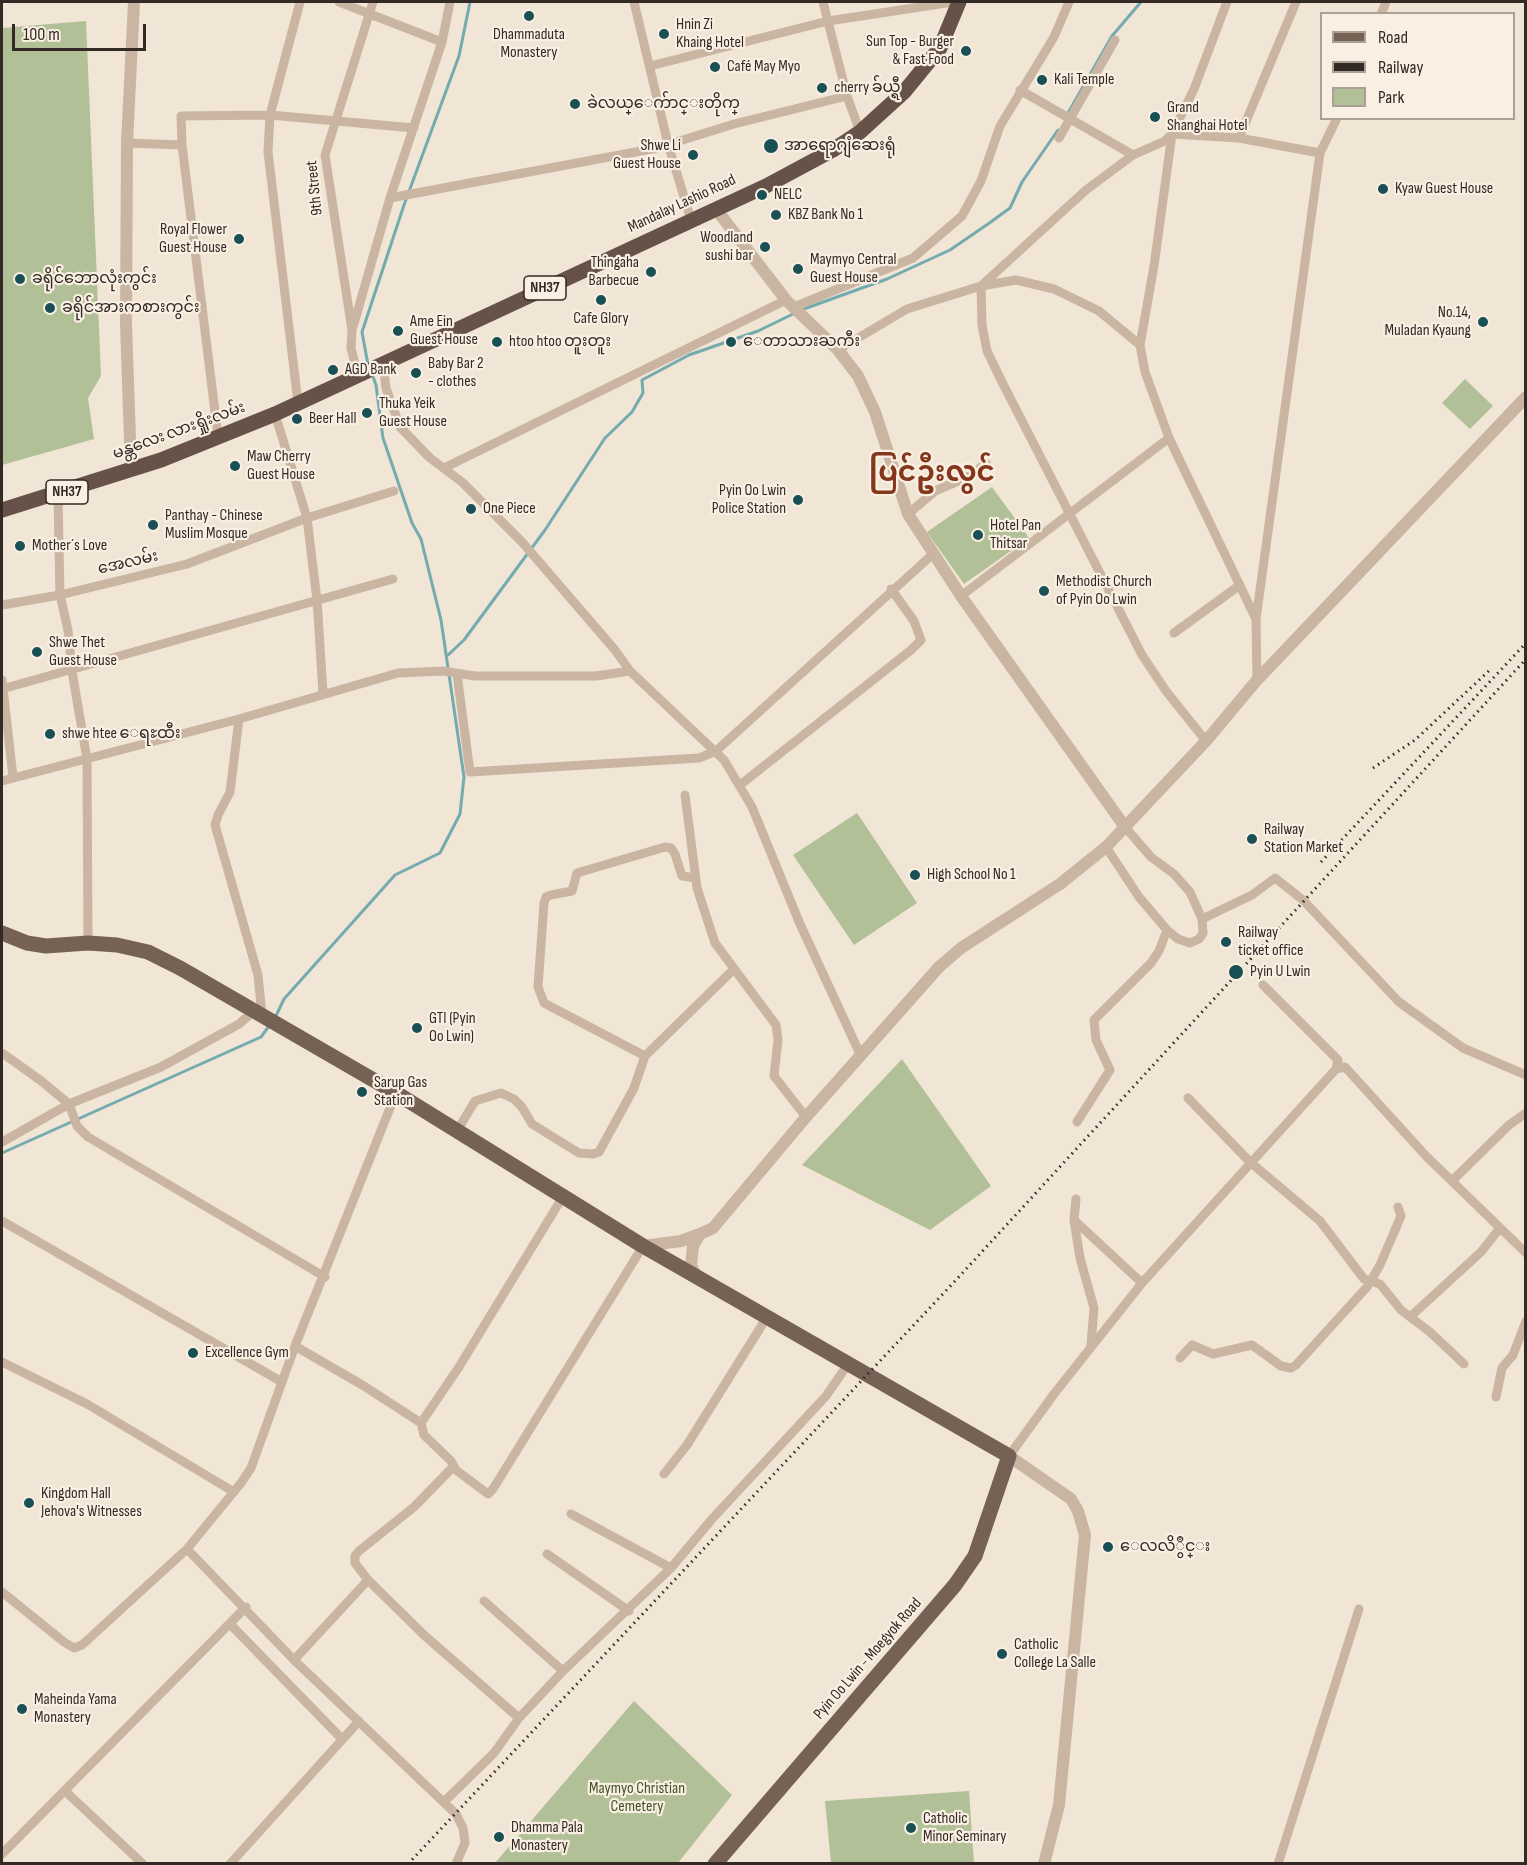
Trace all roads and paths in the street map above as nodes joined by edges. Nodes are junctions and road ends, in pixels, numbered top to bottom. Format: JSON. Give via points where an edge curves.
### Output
{"nodes":[{"id":1,"x":134,"y":2,"type":"edge"},
{"id":2,"x":300,"y":2,"type":"edge"},
{"id":3,"x":339,"y":2,"type":"edge"},
{"id":4,"x":373,"y":2,"type":"edge"},
{"id":5,"x":450,"y":2,"type":"edge"},
{"id":6,"x":634,"y":2,"type":"edge"},
{"id":7,"x":823,"y":2,"type":"edge"},
{"id":8,"x":953,"y":2,"type":"edge"},
{"id":9,"x":959,"y":2,"type":"edge"},
{"id":10,"x":1068,"y":2,"type":"edge"},
{"id":11,"x":1227,"y":2,"type":"edge"},
{"id":12,"x":1296,"y":2,"type":"edge"},
{"id":13,"x":372,"y":13,"type":"junction"},
{"id":14,"x":828,"y":21,"type":"junction"},
{"id":15,"x":1115,"y":40,"type":"dead end"},
{"id":16,"x":442,"y":42,"type":"junction"},
{"id":17,"x":650,"y":66,"type":"junction"},
{"id":18,"x":1020,"y":90,"type":"junction"},
{"id":19,"x":847,"y":96,"type":"junction"},
{"id":20,"x":270,"y":115,"type":"junction"},
{"id":21,"x":1069,"y":119,"type":"junction"},
{"id":22,"x":1336,"y":120,"type":"edge"},
{"id":23,"x":336,"y":122,"type":"junction"},
{"id":24,"x":414,"y":128,"type":"junction"},
{"id":25,"x":860,"y":132,"type":"junction"},
{"id":26,"x":1172,"y":134,"type":"junction"},
{"id":27,"x":1059,"y":138,"type":"dead end"},
{"id":28,"x":1239,"y":138,"type":"junction"},
{"id":29,"x":127,"y":143,"type":"junction"},
{"id":30,"x":668,"y":144,"type":"junction"},
{"id":31,"x":182,"y":145,"type":"junction"},
{"id":32,"x":1320,"y":153,"type":"junction"},
{"id":33,"x":1133,"y":155,"type":"junction"},
{"id":34,"x":390,"y":198,"type":"junction"},
{"id":35,"x":716,"y":209,"type":"junction"},
{"id":36,"x":691,"y":220,"type":"junction"},
{"id":37,"x":981,"y":286,"type":"junction"},
{"id":38,"x":794,"y":308,"type":"junction"},
{"id":39,"x":352,"y":330,"type":"junction"},
{"id":40,"x":1140,"y":345,"type":"junction"},
{"id":41,"x":838,"y":350,"type":"junction"},
{"id":42,"x":370,"y":370,"type":"junction"},
{"id":43,"x":1526,"y":397,"type":"edge"},
{"id":44,"x":298,"y":403,"type":"junction"},
{"id":45,"x":275,"y":414,"type":"junction"},
{"id":46,"x":218,"y":436,"type":"junction"},
{"id":47,"x":1169,"y":438,"type":"junction"},
{"id":48,"x":986,"y":463,"type":"dead end"},
{"id":49,"x":444,"y":468,"type":"junction"},
{"id":50,"x":131,"y":469,"type":"junction"},
{"id":51,"x":394,"y":491,"type":"dead end"},
{"id":52,"x":58,"y":495,"type":"junction"},
{"id":53,"x":2,"y":510,"type":"edge"},
{"id":54,"x":908,"y":514,"type":"junction"},
{"id":55,"x":1069,"y":515,"type":"junction"},
{"id":56,"x":307,"y":518,"type":"junction"},
{"id":57,"x":933,"y":554,"type":"junction"},
{"id":58,"x":393,"y":579,"type":"dead end"},
{"id":59,"x":1240,"y":585,"type":"junction"},
{"id":60,"x":891,"y":590,"type":"junction"},
{"id":61,"x":60,"y":595,"type":"junction"},
{"id":62,"x":962,"y":596,"type":"junction"},
{"id":63,"x":317,"y":600,"type":"junction"},
{"id":64,"x":2,"y":605,"type":"edge"},
{"id":65,"x":1256,"y":619,"type":"junction"},
{"id":66,"x":1174,"y":633,"type":"dead end"},
{"id":67,"x":72,"y":671,"type":"junction"},
{"id":68,"x":630,"y":671,"type":"junction"},
{"id":69,"x":456,"y":674,"type":"junction"},
{"id":70,"x":1257,"y":680,"type":"junction"},
{"id":71,"x":2,"y":686,"type":"edge"},
{"id":72,"x":323,"y":693,"type":"junction"},
{"id":73,"x":238,"y":719,"type":"junction"},
{"id":74,"x":1206,"y":741,"type":"junction"},
{"id":75,"x":716,"y":751,"type":"junction"},
{"id":76,"x":87,"y":759,"type":"junction"},
{"id":77,"x":14,"y":777,"type":"junction"},
{"id":78,"x":2,"y":781,"type":"edge"},
{"id":79,"x":740,"y":785,"type":"junction"},
{"id":80,"x":685,"y":795,"type":"dead end"},
{"id":81,"x":1125,"y":827,"type":"junction"},
{"id":82,"x":1106,"y":847,"type":"junction"},
{"id":83,"x":696,"y":878,"type":"junction"},
{"id":84,"x":1202,"y":919,"type":"junction"},
{"id":85,"x":1167,"y":930,"type":"junction"},
{"id":86,"x":2,"y":933,"type":"edge"},
{"id":87,"x":88,"y":943,"type":"junction"},
{"id":88,"x":733,"y":970,"type":"junction"},
{"id":89,"x":1263,"y":985,"type":"dead end"},
{"id":90,"x":265,"y":1018,"type":"junction"},
{"id":91,"x":2,"y":1053,"type":"edge"},
{"id":92,"x":645,"y":1056,"type":"junction"},
{"id":93,"x":861,"y":1056,"type":"junction"},
{"id":94,"x":1336,"y":1069,"type":"junction"},
{"id":95,"x":1526,"y":1075,"type":"edge"},
{"id":96,"x":396,"y":1093,"type":"junction"},
{"id":97,"x":1188,"y":1098,"type":"dead end"},
{"id":98,"x":69,"y":1104,"type":"junction"},
{"id":99,"x":1526,"y":1113,"type":"edge"},
{"id":100,"x":806,"y":1117,"type":"junction"},
{"id":101,"x":1077,"y":1122,"type":"dead end"},
{"id":102,"x":457,"y":1131,"type":"junction"},
{"id":103,"x":2,"y":1142,"type":"edge"},
{"id":104,"x":1250,"y":1162,"type":"junction"},
{"id":105,"x":1452,"y":1182,"type":"junction"},
{"id":106,"x":562,"y":1198,"type":"junction"},
{"id":107,"x":1076,"y":1198,"type":"dead end"},
{"id":108,"x":1398,"y":1207,"type":"dead end"},
{"id":109,"x":1074,"y":1220,"type":"junction"},
{"id":110,"x":2,"y":1221,"type":"edge"},
{"id":111,"x":1500,"y":1228,"type":"junction"},
{"id":112,"x":700,"y":1234,"type":"junction"},
{"id":113,"x":643,"y":1246,"type":"junction"},
{"id":114,"x":1526,"y":1253,"type":"edge"},
{"id":115,"x":325,"y":1277,"type":"junction"},
{"id":116,"x":697,"y":1278,"type":"junction"},
{"id":117,"x":1372,"y":1279,"type":"junction"},
{"id":118,"x":1142,"y":1283,"type":"junction"},
{"id":119,"x":767,"y":1317,"type":"junction"},
{"id":120,"x":1410,"y":1317,"type":"junction"},
{"id":121,"x":1526,"y":1321,"type":"edge"},
{"id":122,"x":1091,"y":1345,"type":"junction"},
{"id":123,"x":295,"y":1346,"type":"junction"},
{"id":124,"x":1180,"y":1358,"type":"dead end"},
{"id":125,"x":2,"y":1362,"type":"edge"},
{"id":126,"x":848,"y":1364,"type":"junction"},
{"id":127,"x":1464,"y":1364,"type":"dead end"},
{"id":128,"x":282,"y":1382,"type":"junction"},
{"id":129,"x":1496,"y":1397,"type":"dead end"},
{"id":130,"x":421,"y":1423,"type":"junction"},
{"id":131,"x":1010,"y":1455,"type":"junction"},
{"id":132,"x":453,"y":1467,"type":"junction"},
{"id":133,"x":664,"y":1474,"type":"dead end"},
{"id":134,"x":234,"y":1492,"type":"junction"},
{"id":135,"x":571,"y":1514,"type":"dead end"},
{"id":136,"x":187,"y":1549,"type":"junction"},
{"id":137,"x":548,"y":1554,"type":"dead end"},
{"id":138,"x":671,"y":1568,"type":"junction"},
{"id":139,"x":368,"y":1581,"type":"junction"},
{"id":140,"x":2,"y":1592,"type":"edge"},
{"id":141,"x":484,"y":1601,"type":"dead end"},
{"id":142,"x":246,"y":1607,"type":"junction"},
{"id":143,"x":1359,"y":1609,"type":"dead end"},
{"id":144,"x":629,"y":1611,"type":"junction"},
{"id":145,"x":230,"y":1624,"type":"junction"},
{"id":146,"x":294,"y":1660,"type":"junction"},
{"id":147,"x":563,"y":1671,"type":"junction"},
{"id":148,"x":519,"y":1718,"type":"junction"},
{"id":149,"x":359,"y":1721,"type":"junction"},
{"id":150,"x":342,"y":1739,"type":"junction"},
{"id":151,"x":65,"y":1791,"type":"junction"},
{"id":152,"x":444,"y":1802,"type":"junction"},
{"id":153,"x":2,"y":1854,"type":"edge"},
{"id":154,"x":143,"y":1863,"type":"edge"},
{"id":155,"x":230,"y":1863,"type":"edge"},
{"id":156,"x":456,"y":1863,"type":"edge"},
{"id":157,"x":715,"y":1863,"type":"edge"},
{"id":158,"x":1044,"y":1863,"type":"edge"},
{"id":159,"x":1278,"y":1863,"type":"edge"}],
"edges":[{"from":1,"to":29,"type":"street"},
{"from":2,"to":20,"type":"street"},
{"from":3,"to":13,"type":"street"},
{"from":4,"to":13,"type":"street","name":"9th Street"},
{"from":5,"to":16,"type":"street"},
{"from":6,"to":17,"type":"street"},
{"from":7,"to":14,"type":"street"},
{"from":8,"to":14,"type":"street"},
{"from":9,"to":25,"type":"highway","name":"Mandalay Lashio Road","number":"NH37","via":[[940,48],[903,92]]},
{"from":10,"to":18,"type":"street","via":[[1054,37]]},
{"from":11,"to":26,"type":"street"},
{"from":12,"to":28,"type":"street"},
{"from":13,"to":16,"type":"street"},
{"from":13,"to":23,"type":"street","name":"9th Street"},
{"from":14,"to":17,"type":"street"},
{"from":14,"to":19,"type":"street"},
{"from":15,"to":21,"type":"street"},
{"from":16,"to":24,"type":"street"},
{"from":17,"to":30,"type":"street"},
{"from":18,"to":21,"type":"street"},
{"from":18,"to":38,"type":"street","via":[[1000,126],[981,181],[962,216],[913,258]]},
{"from":19,"to":25,"type":"street"},
{"from":19,"to":30,"type":"street","via":[[734,123]]},
{"from":20,"to":23,"type":"street"},
{"from":20,"to":31,"type":"street","via":[[181,116]]},
{"from":20,"to":44,"type":"street","via":[[268,152]]},
{"from":21,"to":27,"type":"street"},
{"from":21,"to":33,"type":"street"},
{"from":22,"to":32,"type":"street"},
{"from":23,"to":24,"type":"street"},
{"from":23,"to":39,"type":"street","name":"9th Street","via":[[326,150],[326,173]]},
{"from":24,"to":34,"type":"street"},
{"from":25,"to":35,"type":"highway","name":"Mandalay Lashio Road","number":"NH37","via":[[834,150]]},
{"from":26,"to":28,"type":"street"},
{"from":26,"to":33,"type":"street","via":[[1166,141]]},
{"from":26,"to":40,"type":"street"},
{"from":28,"to":32,"type":"street"},
{"from":29,"to":31,"type":"street"},
{"from":29,"to":50,"type":"street","via":[[126,324]]},
{"from":30,"to":34,"type":"street"},
{"from":30,"to":36,"type":"street"},
{"from":31,"to":46,"type":"street"},
{"from":32,"to":65,"type":"street"},
{"from":33,"to":37,"type":"street","via":[[1086,190]]},
{"from":34,"to":39,"type":"street"},
{"from":35,"to":36,"type":"highway","name":"Mandalay Lashio Road","number":"NH37"},
{"from":35,"to":38,"type":"street"},
{"from":36,"to":42,"type":"highway","name":"Mandalay Lashio Road","number":"NH37"},
{"from":37,"to":40,"type":"street","via":[[1016,280],[1054,289],[1100,311]]},
{"from":37,"to":41,"type":"street","via":[[907,309]]},
{"from":37,"to":55,"type":"street","via":[[987,351]]},
{"from":38,"to":41,"type":"street"},
{"from":38,"to":49,"type":"street"},
{"from":39,"to":42,"type":"street","name":"9th Street","via":[[351,348]]},
{"from":40,"to":47,"type":"street"},
{"from":41,"to":54,"type":"street","via":[[866,388]]},
{"from":42,"to":44,"type":"highway","name":"မန္တလေး လားရှိုးလမ်း","number":"NH37"},
{"from":42,"to":49,"type":"street","name":"9th Street","via":[[386,388],[400,427]]},
{"from":43,"to":70,"type":"street"},
{"from":44,"to":45,"type":"highway","name":"မန္တလေး လားရှိုးလမ်း","number":"NH37"},
{"from":45,"to":46,"type":"highway","name":"မန္တလေး လားရှိုးလမ်း","number":"NH37"},
{"from":45,"to":56,"type":"street"},
{"from":46,"to":50,"type":"highway","name":"မန္တလေး လားရှိုးလမ်း","number":"NH37"},
{"from":47,"to":55,"type":"street"},
{"from":47,"to":59,"type":"street"},
{"from":48,"to":54,"type":"street","via":[[972,475],[935,491]]},
{"from":49,"to":68,"type":"street","name":"9th Street","via":[[530,550]]},
{"from":50,"to":52,"type":"highway","name":"မန္တလေး လားရှိုးလမ်း","number":"NH37"},
{"from":51,"to":56,"type":"street","name":"အေလမ်း"},
{"from":52,"to":53,"type":"highway","name":"မန္တလေး လားရှိုးလမ်း","number":"NH37"},
{"from":52,"to":61,"type":"street"},
{"from":54,"to":57,"type":"street"},
{"from":55,"to":62,"type":"street"},
{"from":55,"to":74,"type":"street","via":[[1142,655]]},
{"from":56,"to":61,"type":"street","name":"အေလမ်း","via":[[187,564]]},
{"from":56,"to":63,"type":"street"},
{"from":57,"to":60,"type":"street"},
{"from":57,"to":62,"type":"street"},
{"from":58,"to":63,"type":"street"},
{"from":59,"to":65,"type":"street"},
{"from":59,"to":66,"type":"street"},
{"from":60,"to":75,"type":"street"},
{"from":60,"to":79,"type":"street","via":[[914,621],[921,640]]},
{"from":61,"to":64,"type":"street","name":"အေလမ်း"},
{"from":61,"to":67,"type":"street"},
{"from":62,"to":81,"type":"street"},
{"from":63,"to":67,"type":"street"},
{"from":63,"to":72,"type":"street"},
{"from":65,"to":70,"type":"street"},
{"from":67,"to":71,"type":"street"},
{"from":67,"to":76,"type":"street"},
{"from":68,"to":69,"type":"street","via":[[596,676]]},
{"from":68,"to":75,"type":"street","name":"9th Street"},
{"from":69,"to":72,"type":"street","via":[[398,673]]},
{"from":69,"to":75,"type":"street","via":[[470,772],[686,761]]},
{"from":70,"to":74,"type":"street"},
{"from":71,"to":77,"type":"street"},
{"from":72,"to":73,"type":"street"},
{"from":73,"to":76,"type":"street"},
{"from":73,"to":90,"type":"street","via":[[230,792],[215,825],[258,975]]},
{"from":74,"to":81,"type":"street"},
{"from":75,"to":79,"type":"street","name":"9th Street"},
{"from":76,"to":77,"type":"street"},
{"from":76,"to":87,"type":"street"},
{"from":77,"to":78,"type":"street"},
{"from":79,"to":93,"type":"street","name":"9th Street"},
{"from":80,"to":83,"type":"street"},
{"from":81,"to":82,"type":"street"},
{"from":81,"to":84,"type":"street","via":[[1190,892]]},
{"from":82,"to":85,"type":"street","via":[[1139,897]]},
{"from":82,"to":93,"type":"street","via":[[1060,884],[946,960]]},
{"from":83,"to":88,"type":"street","via":[[715,943]]},
{"from":83,"to":92,"type":"street","via":[[682,876],[675,854],[671,848],[665,848],[577,873],[572,891],[546,897],[544,903],[538,987],[544,1003]]},
{"from":84,"to":85,"type":"street","via":[[1203,933],[1190,943]]},
{"from":84,"to":95,"type":"street","via":[[1252,895],[1275,878],[1303,900],[1399,1002],[1463,1048]]},
{"from":85,"to":101,"type":"street","via":[[1151,963],[1094,1020],[1096,1040],[1110,1070]]},
{"from":86,"to":87,"type":"main road","via":[[46,946]]},
{"from":87,"to":90,"type":"main road","via":[[148,952]]},
{"from":88,"to":92,"type":"street"},
{"from":88,"to":100,"type":"street","via":[[776,1025],[774,1076]]},
{"from":89,"to":94,"type":"street","via":[[1338,1060]]},
{"from":90,"to":96,"type":"main road"},
{"from":90,"to":98,"type":"street","via":[[239,1024],[160,1066]]},
{"from":91,"to":98,"type":"street"},
{"from":92,"to":102,"type":"street","via":[[634,1088],[599,1152],[579,1152],[532,1124],[514,1099],[501,1094],[475,1101]]},
{"from":93,"to":100,"type":"street"},
{"from":94,"to":104,"type":"street"},
{"from":94,"to":105,"type":"street","via":[[1345,1067]]},
{"from":96,"to":102,"type":"main road"},
{"from":96,"to":115,"type":"street"},
{"from":97,"to":104,"type":"street"},
{"from":98,"to":103,"type":"street"},
{"from":98,"to":115,"type":"street","via":[[76,1126],[88,1137]]},
{"from":99,"to":105,"type":"street"},
{"from":100,"to":112,"type":"street","via":[[713,1228]]},
{"from":102,"to":106,"type":"main road"},
{"from":104,"to":117,"type":"street","via":[[1320,1221],[1364,1279]]},
{"from":104,"to":118,"type":"street"},
{"from":105,"to":111,"type":"street"},
{"from":106,"to":113,"type":"main road"},
{"from":106,"to":130,"type":"street"},
{"from":107,"to":109,"type":"street"},
{"from":108,"to":117,"type":"street","via":[[1401,1216]]},
{"from":109,"to":118,"type":"street"},
{"from":109,"to":122,"type":"street","via":[[1094,1308]]},
{"from":110,"to":128,"type":"street"},
{"from":111,"to":114,"type":"street"},
{"from":111,"to":120,"type":"street","via":[[1481,1252]]},
{"from":112,"to":113,"type":"street"},
{"from":112,"to":116,"type":"street","via":[[693,1246],[692,1265]]},
{"from":113,"to":116,"type":"main road"},
{"from":113,"to":132,"type":"street","via":[[493,1489],[488,1494]]},
{"from":115,"to":123,"type":"street"},
{"from":116,"to":119,"type":"main road"},
{"from":117,"to":120,"type":"street"},
{"from":117,"to":124,"type":"street","via":[[1307,1355],[1291,1368],[1275,1363],[1252,1345],[1213,1354],[1192,1345]]},
{"from":118,"to":122,"type":"street"},
{"from":119,"to":126,"type":"main road"},
{"from":119,"to":133,"type":"street","via":[[687,1445]]},
{"from":120,"to":127,"type":"street"},
{"from":121,"to":129,"type":"street","via":[[1513,1355],[1502,1368]]},
{"from":122,"to":131,"type":"street"},
{"from":123,"to":128,"type":"street"},
{"from":123,"to":130,"type":"street"},
{"from":125,"to":134,"type":"street","via":[[87,1404]]},
{"from":126,"to":131,"type":"main road"},
{"from":126,"to":138,"type":"street","via":[[826,1396]]},
{"from":128,"to":134,"type":"street","via":[[251,1468]]},
{"from":130,"to":132,"type":"street","via":[[424,1435],[452,1461]]},
{"from":131,"to":157,"type":"main road","name":"Pyin Oo Lwin - Moegyok Road","via":[[975,1556],[955,1585]]},
{"from":131,"to":158,"type":"street","via":[[1071,1499],[1085,1534],[1059,1805]]},
{"from":132,"to":139,"type":"street","via":[[414,1508],[355,1556],[355,1563]]},
{"from":134,"to":136,"type":"street"},
{"from":135,"to":138,"type":"street"},
{"from":136,"to":140,"type":"street","via":[[92,1639],[74,1648]]},
{"from":136,"to":142,"type":"street"},
{"from":137,"to":144,"type":"street"},
{"from":138,"to":144,"type":"street"},
{"from":139,"to":146,"type":"street"},
{"from":139,"to":148,"type":"street"},
{"from":141,"to":147,"type":"street"},
{"from":142,"to":145,"type":"street"},
{"from":142,"to":146,"type":"street"},
{"from":143,"to":159,"type":"street"},
{"from":144,"to":147,"type":"street"},
{"from":145,"to":150,"type":"street"},
{"from":145,"to":151,"type":"street"},
{"from":146,"to":149,"type":"street"},
{"from":147,"to":148,"type":"street"},
{"from":148,"to":152,"type":"street","via":[[494,1753]]},
{"from":149,"to":150,"type":"street"},
{"from":149,"to":152,"type":"street"},
{"from":150,"to":155,"type":"street"},
{"from":151,"to":153,"type":"street"},
{"from":151,"to":154,"type":"street"},
{"from":152,"to":156,"type":"street","via":[[464,1828],[465,1843]]}]}
